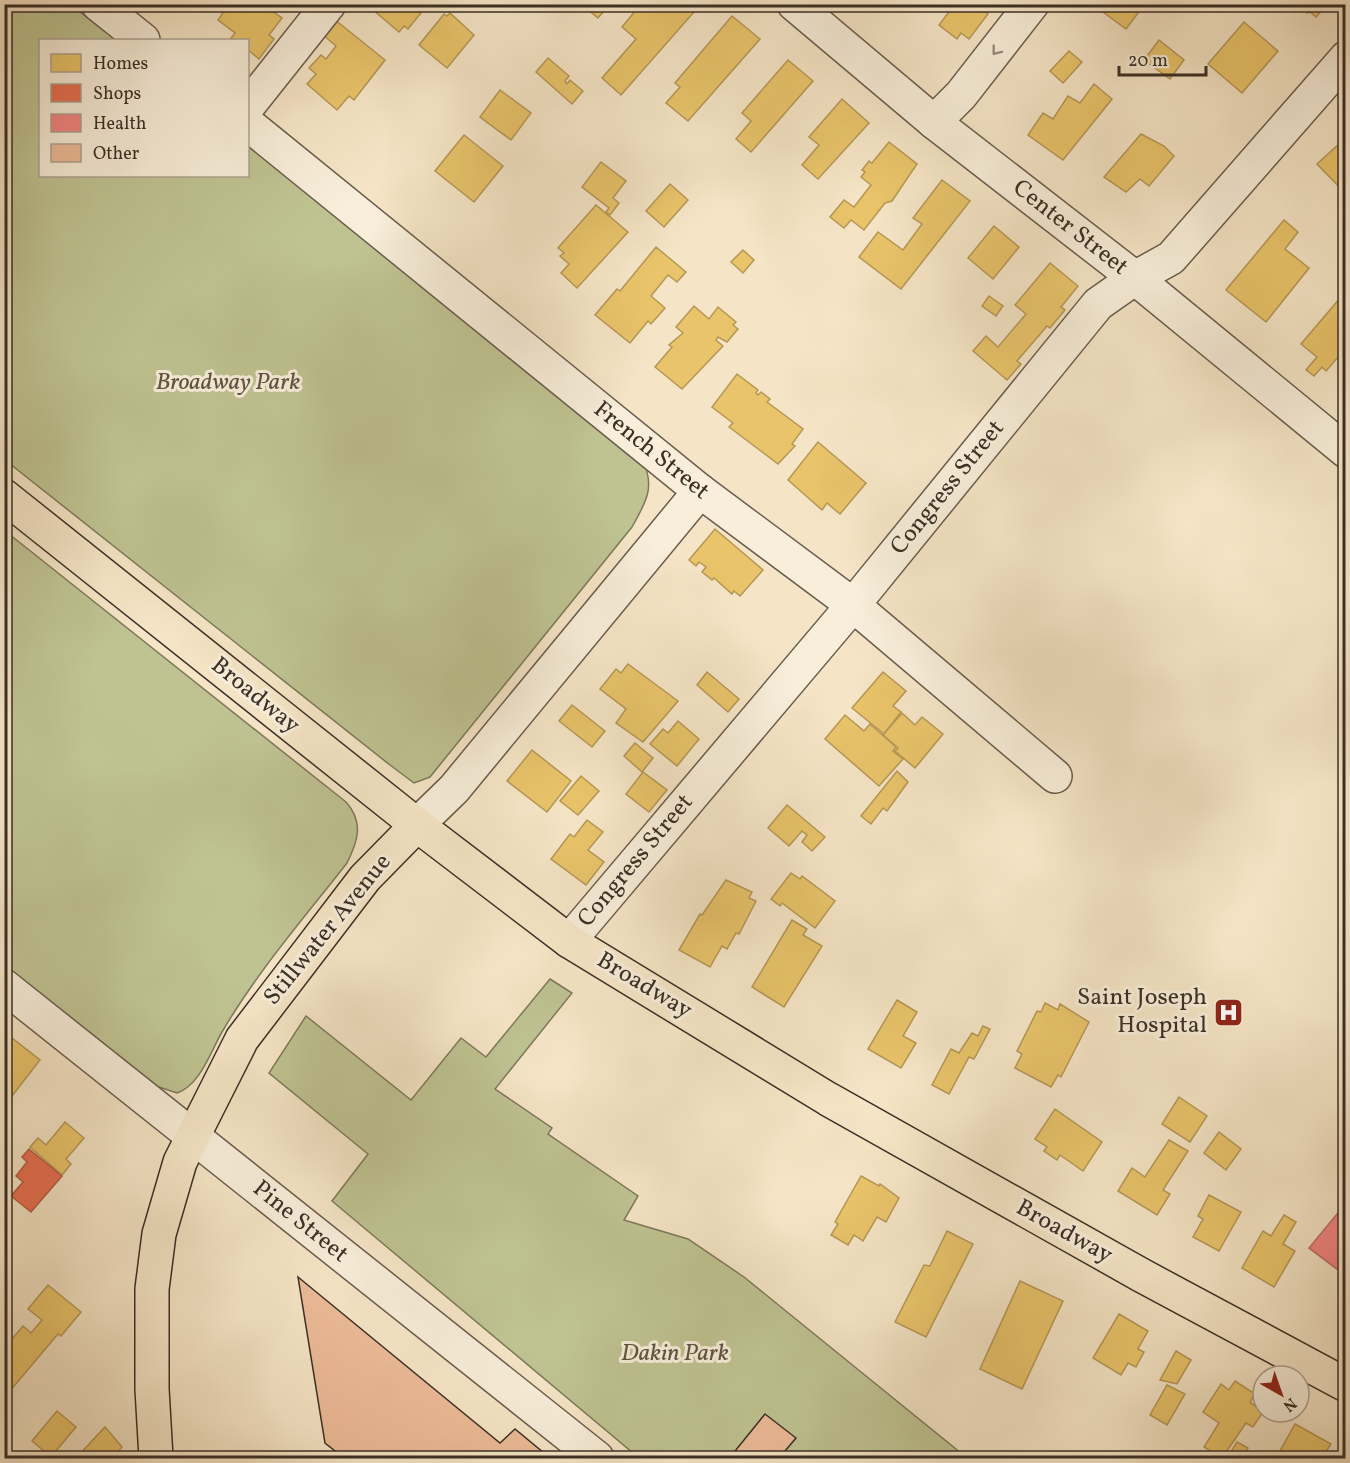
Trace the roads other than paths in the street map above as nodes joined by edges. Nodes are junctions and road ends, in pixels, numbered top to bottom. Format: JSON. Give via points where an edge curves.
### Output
{"nodes":[{"id":1,"x":98,"y":4,"type":"edge"},
{"id":2,"x":329,"y":4,"type":"edge"},
{"id":3,"x":794,"y":4,"type":"edge"},
{"id":4,"x":1032,"y":4,"type":"edge"},
{"id":5,"x":142,"y":39,"type":"edge"},
{"id":6,"x":1346,"y":58,"type":"edge"},
{"id":7,"x":249,"y":105,"type":"edge"},
{"id":8,"x":934,"y":122,"type":"junction"},
{"id":9,"x":249,"y":125,"type":"edge"},
{"id":10,"x":1135,"y":278,"type":"junction"},
{"id":11,"x":1346,"y":451,"type":"edge"},
{"id":12,"x":700,"y":491,"type":"junction"},
{"id":13,"x":4,"y":496,"type":"edge"},
{"id":14,"x":853,"y":605,"type":"junction"},
{"id":15,"x":1055,"y":776,"type":"dead end"},
{"id":16,"x":417,"y":825,"type":"junction"},
{"id":17,"x":569,"y":941,"type":"junction"},
{"id":18,"x":4,"y":986,"type":"edge"},
{"id":19,"x":192,"y":1136,"type":"junction"},
{"id":20,"x":1346,"y":1385,"type":"edge"},
{"id":21,"x":156,"y":1458,"type":"edge"},
{"id":22,"x":597,"y":1458,"type":"edge"}],
"edges":[{"from":1,"to":5,"type":"street"},
{"from":2,"to":7,"type":"street"},
{"from":3,"to":8,"type":"street","name":"Center Street"},
{"from":4,"to":8,"type":"street","one_way":true,"via":[[961,95]]},
{"from":6,"to":10,"type":"street","name":"Congress Street","via":[[1171,258]]},
{"from":8,"to":10,"type":"street","name":"Center Street"},
{"from":9,"to":12,"type":"street","name":"French Street"},
{"from":10,"to":11,"type":"street","name":"Center Street"},
{"from":10,"to":14,"type":"street","name":"Congress Street","via":[[1098,304]]},
{"from":12,"to":14,"type":"street","name":"French Street"},
{"from":12,"to":16,"type":"street","name":"Stillwater Avenue","via":[[454,789]]},
{"from":13,"to":16,"type":"main road","name":"Broadway"},
{"from":14,"to":15,"type":"street","name":"French Street"},
{"from":14,"to":17,"type":"street","name":"Congress Street"},
{"from":16,"to":17,"type":"main road","name":"Broadway"},
{"from":16,"to":19,"type":"main road","name":"Stillwater Avenue","via":[[365,878],[242,1039]]},
{"from":17,"to":20,"type":"main road","name":"Broadway","via":[[828,1098],[1141,1275]]},
{"from":18,"to":19,"type":"street","name":"Pine Street"},
{"from":19,"to":21,"type":"main road","name":"Stillwater Avenue","via":[[159,1233],[152,1289]]},
{"from":19,"to":22,"type":"street","name":"Pine Street"}]}
